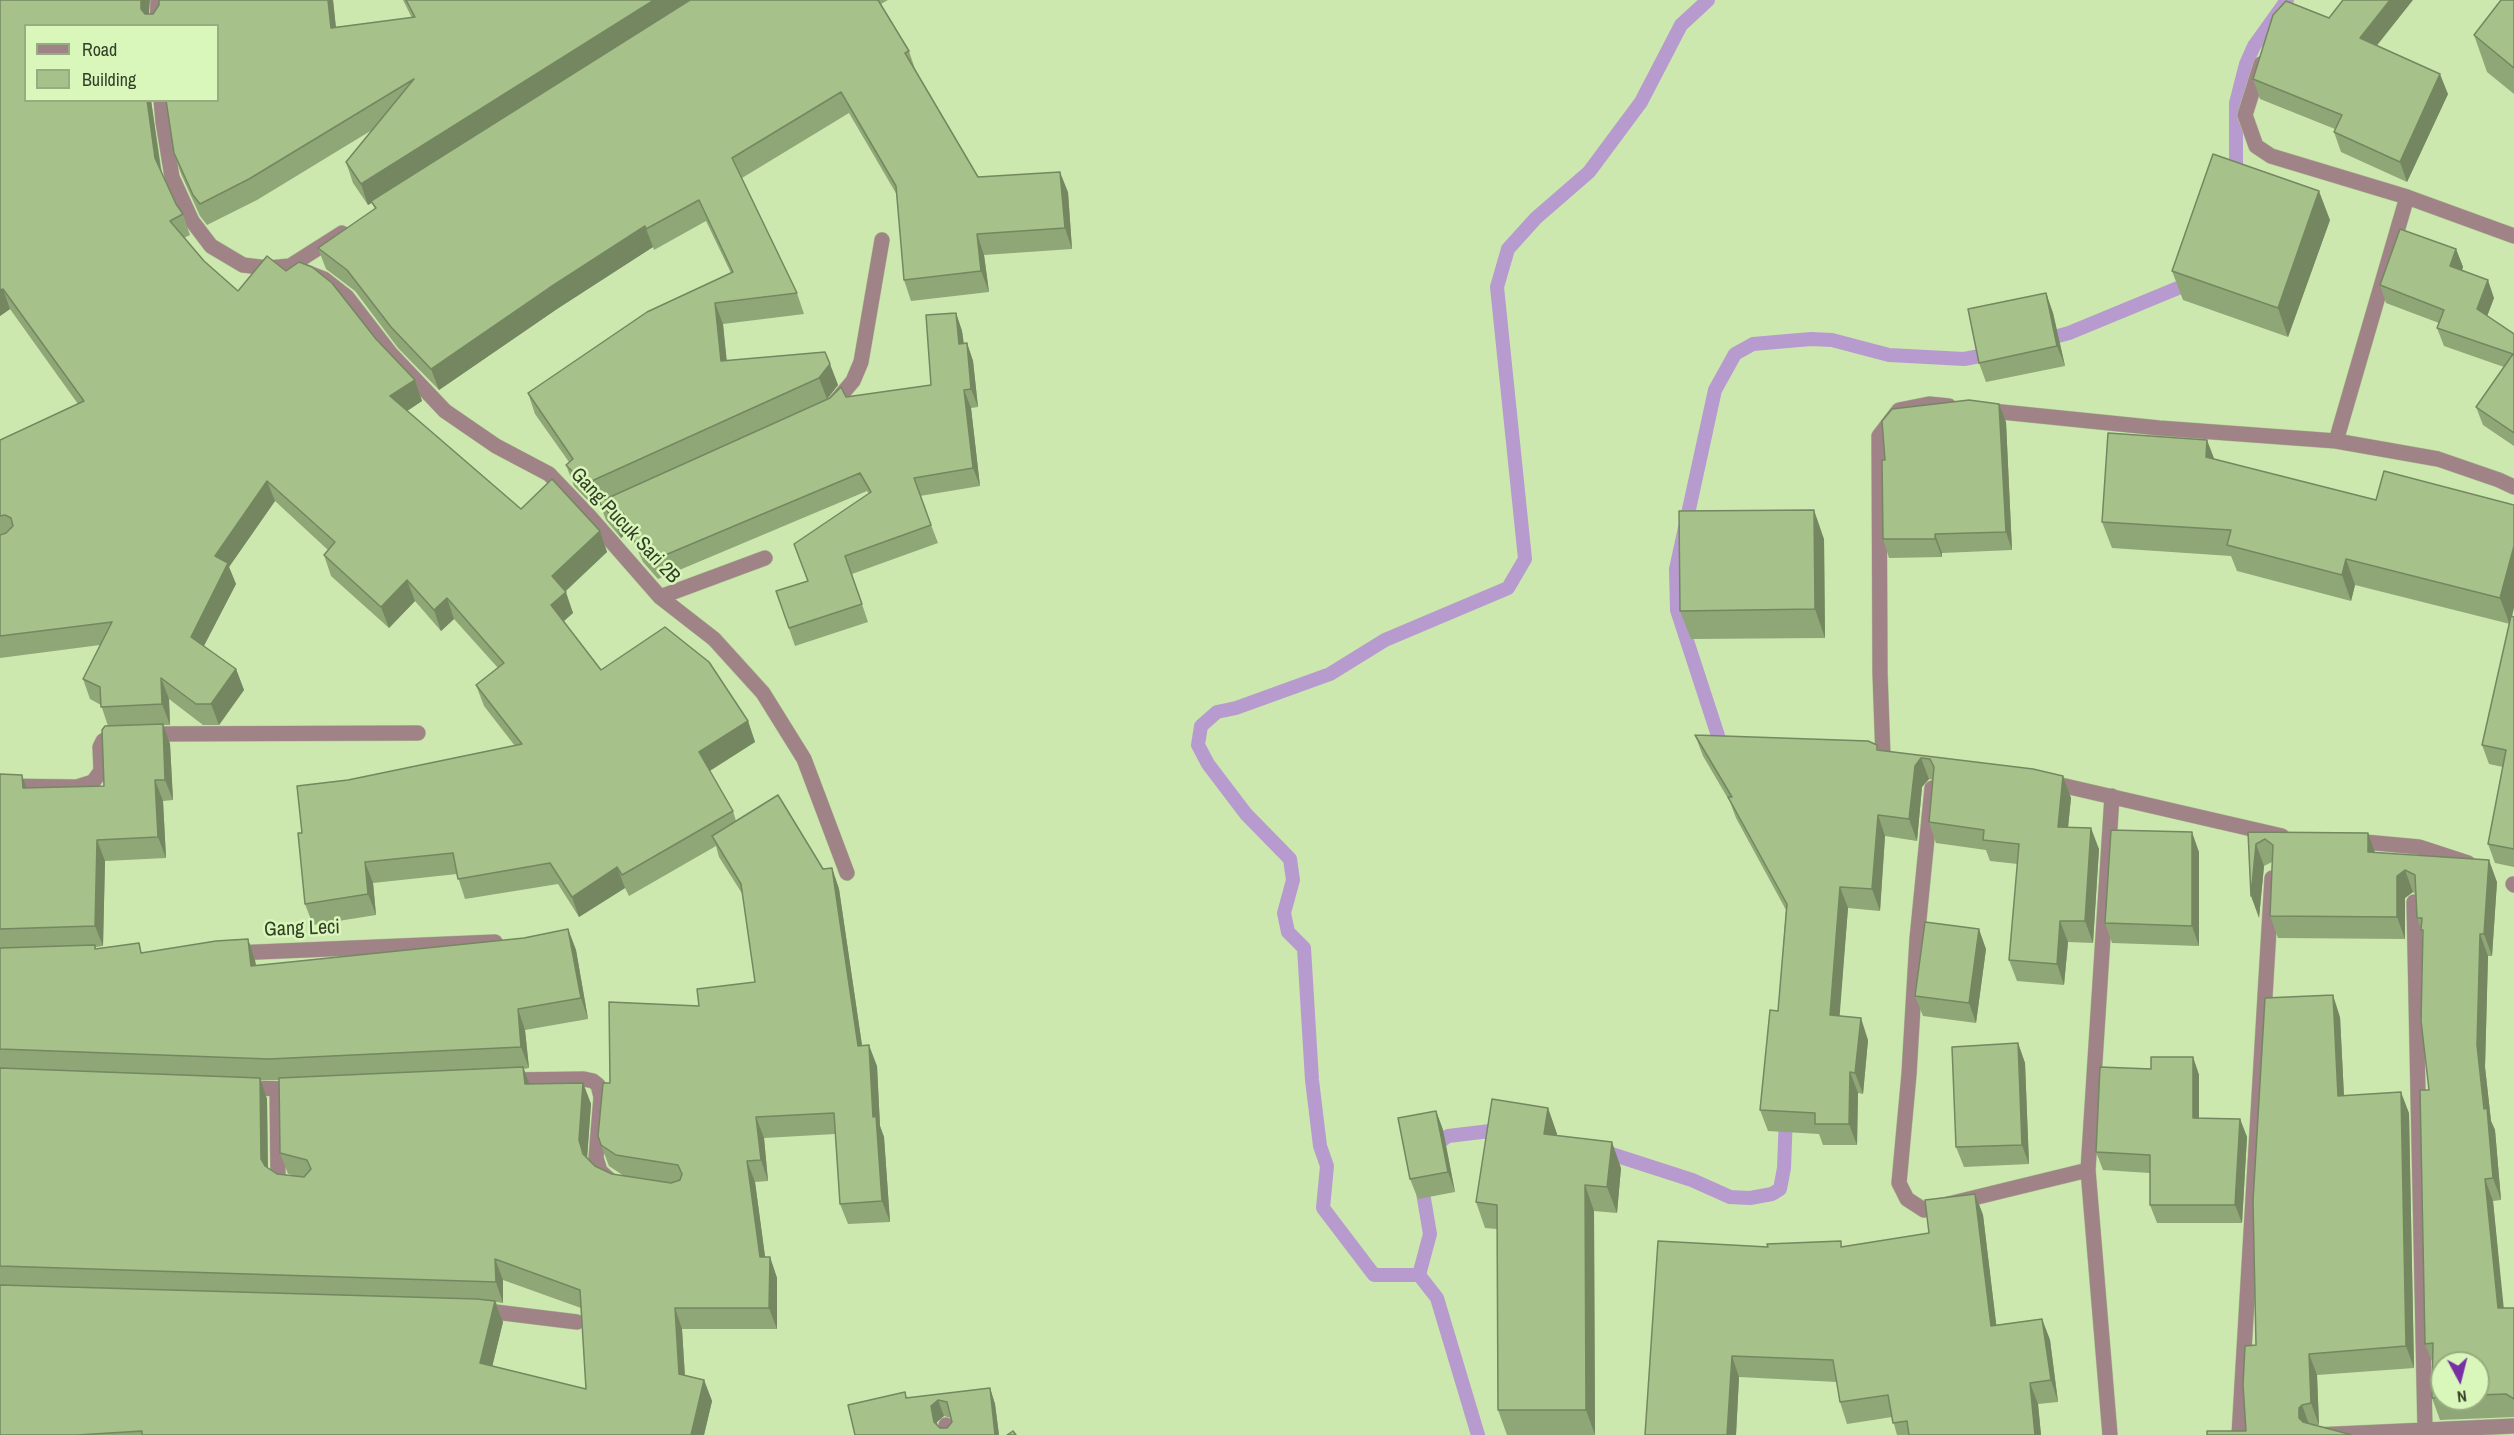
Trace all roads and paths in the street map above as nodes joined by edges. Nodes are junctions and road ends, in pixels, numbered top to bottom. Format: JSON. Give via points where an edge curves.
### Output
{"nodes":[{"id":1,"x":158,"y":0,"type":"edge"},
{"id":2,"x":157,"y":24,"type":"edge"},
{"id":3,"x":2265,"y":52,"type":"edge"},
{"id":4,"x":161,"y":102,"type":"edge"},
{"id":5,"x":2407,"y":197,"type":"junction"},
{"id":6,"x":351,"y":228,"type":"edge"},
{"id":7,"x":2514,"y":236,"type":"edge"},
{"id":8,"x":882,"y":240,"type":"dead end"},
{"id":9,"x":290,"y":266,"type":"junction"},
{"id":10,"x":812,"y":416,"type":"edge"},
{"id":11,"x":2336,"y":441,"type":"junction"},
{"id":12,"x":2514,"y":487,"type":"edge"},
{"id":13,"x":765,"y":558,"type":"dead end"},
{"id":14,"x":660,"y":597,"type":"junction"},
{"id":15,"x":418,"y":733,"type":"dead end"},
{"id":16,"x":1884,"y":757,"type":"edge"},
{"id":17,"x":2034,"y":778,"type":"edge"},
{"id":18,"x":0,"y":786,"type":"edge"},
{"id":19,"x":1932,"y":788,"type":"edge"},
{"id":20,"x":2112,"y":796,"type":"junction"},
{"id":21,"x":2295,"y":837,"type":"edge"},
{"id":22,"x":2340,"y":840,"type":"edge"},
{"id":23,"x":2472,"y":865,"type":"edge"},
{"id":24,"x":2272,"y":871,"type":"edge"},
{"id":25,"x":847,"y":873,"type":"dead end"},
{"id":26,"x":2414,"y":902,"type":"edge"},
{"id":27,"x":510,"y":941,"type":"edge"},
{"id":28,"x":216,"y":954,"type":"edge"},
{"id":29,"x":496,"y":1080,"type":"edge"},
{"id":30,"x":231,"y":1088,"type":"edge"},
{"id":31,"x":312,"y":1088,"type":"edge"},
{"id":32,"x":277,"y":1090,"type":"junction"},
{"id":33,"x":2088,"y":1170,"type":"junction"},
{"id":34,"x":621,"y":1185,"type":"edge"},
{"id":35,"x":309,"y":1189,"type":"edge"},
{"id":36,"x":462,"y":1309,"type":"edge"},
{"id":37,"x":577,"y":1322,"type":"dead end"},
{"id":38,"x":2514,"y":1426,"type":"edge"},
{"id":39,"x":2425,"y":1430,"type":"junction"},
{"id":40,"x":2340,"y":1434,"type":"edge"},
{"id":41,"x":2110,"y":1435,"type":"edge"},
{"id":42,"x":2239,"y":1435,"type":"edge"},
{"id":43,"x":2315,"y":1435,"type":"edge"}],
"edges":[{"from":1,"to":2,"type":"street"},
{"from":3,"to":5,"type":"street","via":[[2245,115],[2256,146],[2271,156]]},
{"from":4,"to":9,"type":"street","name":"Gang Pucuk Sari 2B","via":[[172,177],[192,221],[211,246],[243,265]]},
{"from":5,"to":7,"type":"street"},
{"from":5,"to":11,"type":"street"},
{"from":6,"to":9,"type":"street"},
{"from":8,"to":10,"type":"street","via":[[861,362],[853,381],[833,407]]},
{"from":9,"to":14,"type":"street","name":"Gang Pucuk Sari 2B","via":[[324,279],[347,297],[391,354],[444,411],[496,446],[549,474],[596,514]]},
{"from":11,"to":12,"type":"street","via":[[2438,459]]},
{"from":11,"to":16,"type":"street","via":[[2159,428],[1929,404],[1899,410],[1879,436]]},
{"from":13,"to":14,"type":"street"},
{"from":14,"to":25,"type":"street","name":"Gang Pucuk Sari 2B","via":[[714,639],[763,693],[804,759]]},
{"from":15,"to":18,"type":"street","via":[[116,736],[103,741],[101,771],[93,782],[77,787]]},
{"from":17,"to":20,"type":"street"},
{"from":19,"to":33,"type":"street","via":[[1899,1183],[1906,1199],[1924,1210]]},
{"from":20,"to":21,"type":"street","via":[[2272,835]]},
{"from":20,"to":33,"type":"street"},
{"from":22,"to":23,"type":"street","via":[[2419,847]]},
{"from":24,"to":42,"type":"street"},
{"from":26,"to":39,"type":"street"},
{"from":27,"to":28,"type":"street","name":"Gang Leci"},
{"from":29,"to":34,"type":"street","via":[[584,1079],[598,1085],[601,1098],[596,1158],[600,1171]]},
{"from":30,"to":32,"type":"street"},
{"from":31,"to":32,"type":"street"},
{"from":32,"to":35,"type":"street","via":[[278,1179],[286,1185]]},
{"from":33,"to":41,"type":"street"},
{"from":36,"to":37,"type":"street"},
{"from":38,"to":39,"type":"street"},
{"from":39,"to":40,"type":"street"},
{"from":40,"to":43,"type":"street"}]}
